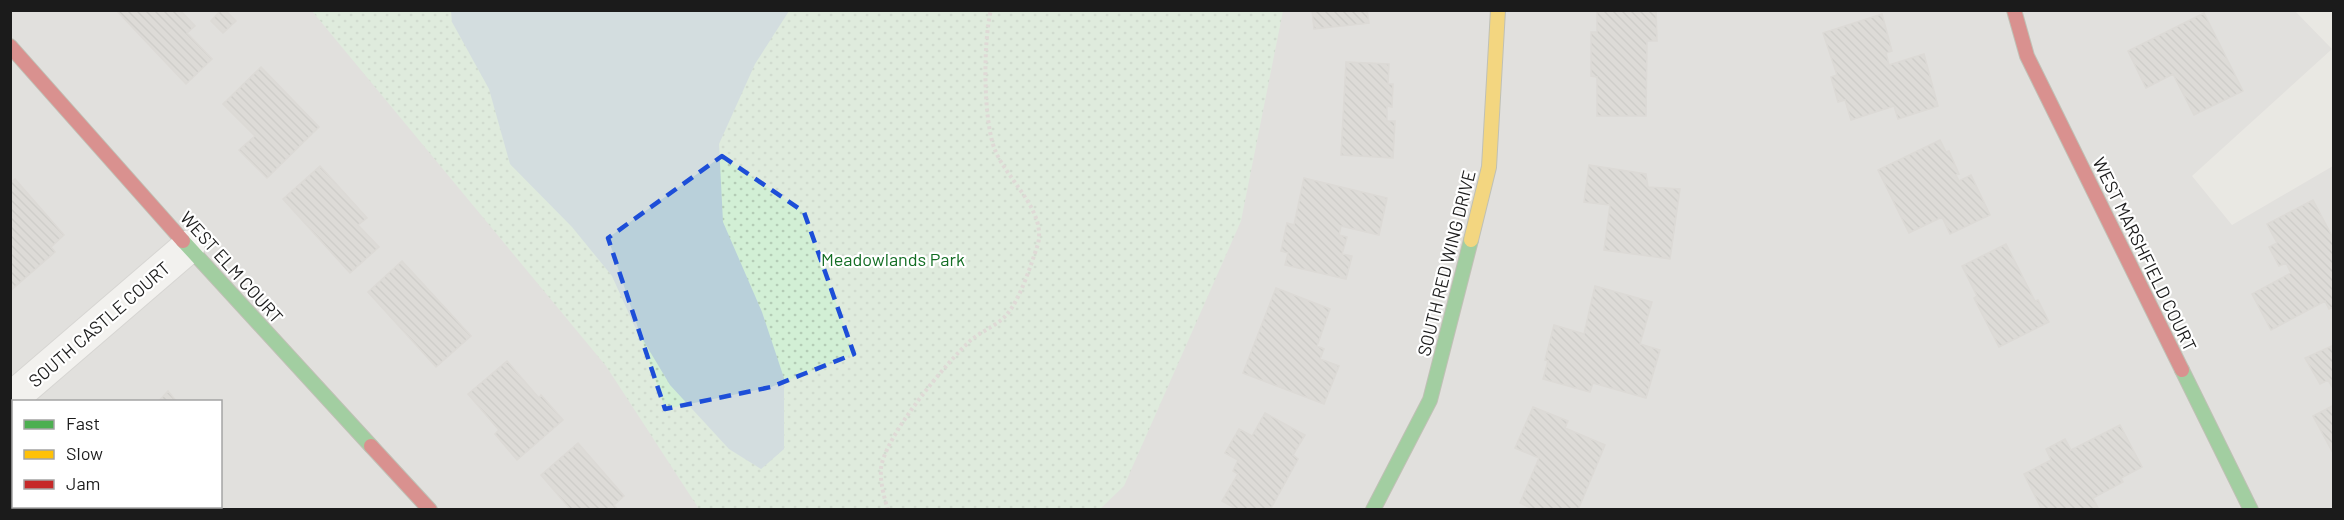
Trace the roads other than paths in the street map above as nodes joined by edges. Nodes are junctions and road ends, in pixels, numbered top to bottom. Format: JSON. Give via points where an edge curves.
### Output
{"nodes":[{"id":1,"x":1498,"y":10,"type":"edge"},
{"id":2,"x":2014,"y":10,"type":"edge"},
{"id":3,"x":10,"y":46,"type":"edge"},
{"id":4,"x":188,"y":247,"type":"junction"},
{"id":5,"x":10,"y":400,"type":"edge"},
{"id":6,"x":430,"y":510,"type":"edge"},
{"id":7,"x":1373,"y":510,"type":"edge"},
{"id":8,"x":2251,"y":510,"type":"edge"}],
"edges":[{"from":1,"to":7,"type":"street","name":"SOUTH RED WING DRIVE","via":[[1489,167],[1430,399]]},
{"from":2,"to":8,"type":"street","name":"WEST MARSHFIELD COURT","via":[[2027,56]]},
{"from":3,"to":4,"type":"street","name":"WEST ELM COURT"},
{"from":4,"to":5,"type":"street","name":"SOUTH CASTLE COURT"},
{"from":4,"to":6,"type":"street","name":"WEST ELM COURT"}]}
